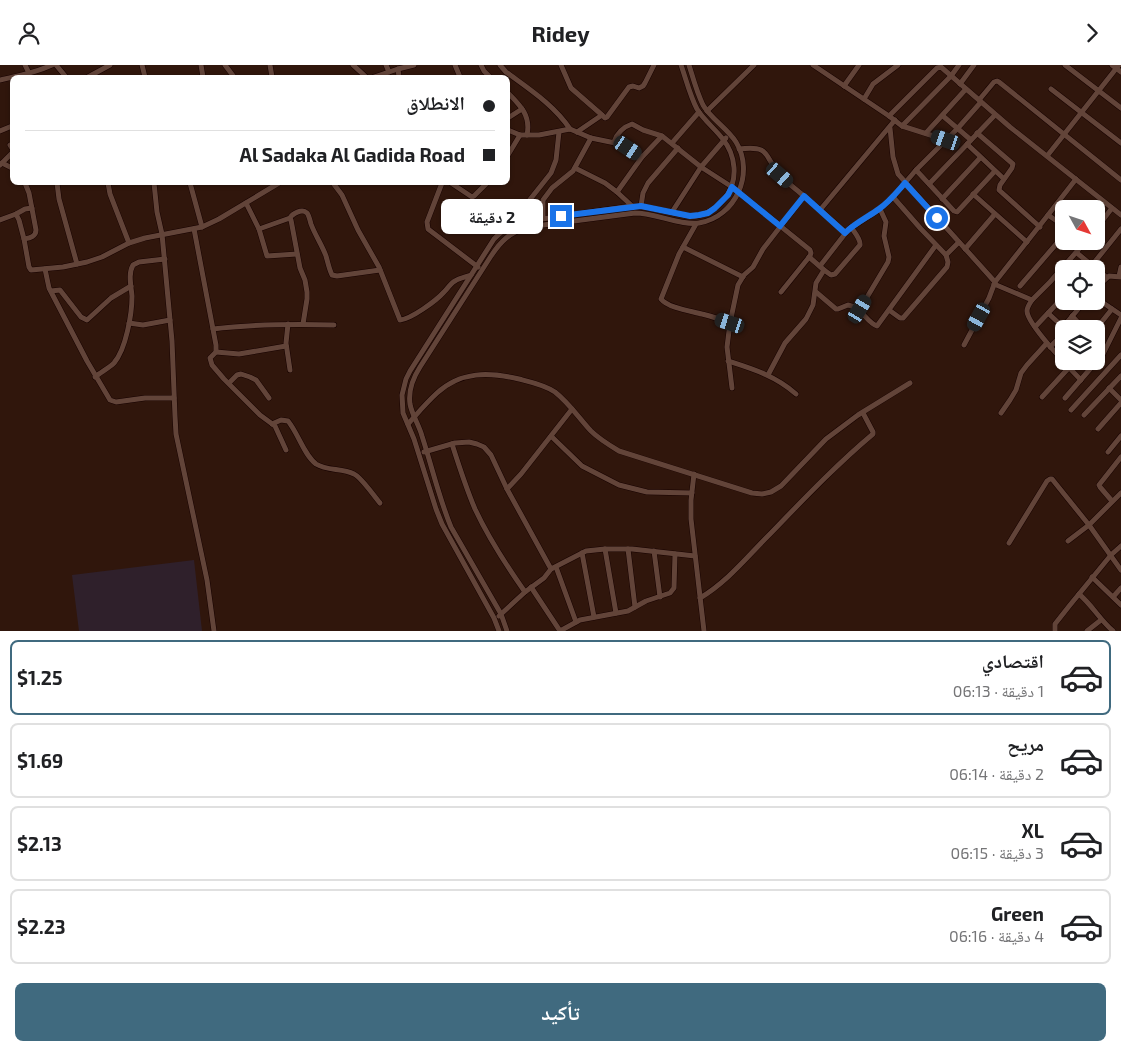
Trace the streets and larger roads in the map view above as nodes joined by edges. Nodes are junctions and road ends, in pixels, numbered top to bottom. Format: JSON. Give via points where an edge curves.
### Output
{"nodes":[{"id":1,"x":24,"y":65,"type":"edge"},
{"id":2,"x":52,"y":65,"type":"edge"},
{"id":3,"x":56,"y":65,"type":"edge"},
{"id":4,"x":110,"y":65,"type":"edge"},
{"id":5,"x":353,"y":65,"type":"edge"},
{"id":6,"x":386,"y":65,"type":"edge"},
{"id":7,"x":414,"y":65,"type":"edge"},
{"id":8,"x":500,"y":65,"type":"edge"},
{"id":9,"x":561,"y":65,"type":"edge"},
{"id":10,"x":654,"y":65,"type":"edge"},
{"id":11,"x":683,"y":65,"type":"edge"},
{"id":12,"x":689,"y":65,"type":"edge"},
{"id":13,"x":754,"y":65,"type":"edge"},
{"id":14,"x":813,"y":65,"type":"edge"},
{"id":15,"x":859,"y":65,"type":"edge"},
{"id":16,"x":959,"y":65,"type":"edge"},
{"id":17,"x":974,"y":65,"type":"edge"},
{"id":18,"x":1066,"y":65,"type":"edge"},
{"id":19,"x":896,"y":66,"type":"edge"},
{"id":20,"x":1117,"y":68,"type":"edge"},
{"id":21,"x":398,"y":69,"type":"junction"},
{"id":22,"x":390,"y":72,"type":"junction"},
{"id":23,"x":29,"y":73,"type":"junction"},
{"id":24,"x":22,"y":75,"type":"edge"},
{"id":25,"x":64,"y":75,"type":"edge"},
{"id":26,"x":96,"y":75,"type":"edge"},
{"id":27,"x":364,"y":75,"type":"edge"},
{"id":28,"x":380,"y":75,"type":"edge"},
{"id":29,"x":399,"y":75,"type":"edge"},
{"id":30,"x":951,"y":76,"type":"junction"},
{"id":31,"x":960,"y":84,"type":"junction"},
{"id":32,"x":844,"y":86,"type":"junction"},
{"id":33,"x":966,"y":89,"type":"junction"},
{"id":34,"x":1051,"y":89,"type":"dead end"},
{"id":35,"x":1099,"y":90,"type":"junction"},
{"id":36,"x":510,"y":95,"type":"edge"},
{"id":37,"x":864,"y":99,"type":"junction"},
{"id":38,"x":980,"y":101,"type":"junction"},
{"id":39,"x":1121,"y":107,"type":"edge"},
{"id":40,"x":522,"y":109,"type":"junction"},
{"id":41,"x":707,"y":111,"type":"junction"},
{"id":42,"x":699,"y":112,"type":"junction"},
{"id":43,"x":1082,"y":112,"type":"junction"},
{"id":44,"x":602,"y":115,"type":"junction"},
{"id":45,"x":995,"y":115,"type":"junction"},
{"id":46,"x":889,"y":116,"type":"junction"},
{"id":47,"x":943,"y":116,"type":"junction"},
{"id":48,"x":510,"y":117,"type":"edge"},
{"id":49,"x":895,"y":120,"type":"junction"},
{"id":50,"x":902,"y":126,"type":"junction"},
{"id":51,"x":890,"y":127,"type":"junction"},
{"id":52,"x":958,"y":128,"type":"junction"},
{"id":53,"x":570,"y":129,"type":"junction"},
{"id":54,"x":510,"y":131,"type":"edge"},
{"id":55,"x":559,"y":132,"type":"junction"},
{"id":56,"x":577,"y":132,"type":"junction"},
{"id":57,"x":926,"y":133,"type":"junction"},
{"id":58,"x":977,"y":133,"type":"junction"},
{"id":59,"x":730,"y":134,"type":"junction"},
{"id":60,"x":520,"y":135,"type":"junction"},
{"id":61,"x":527,"y":135,"type":"junction"},
{"id":62,"x":1065,"y":135,"type":"junction"},
{"id":63,"x":662,"y":136,"type":"junction"},
{"id":64,"x":591,"y":138,"type":"junction"},
{"id":65,"x":724,"y":139,"type":"junction"},
{"id":66,"x":946,"y":140,"type":"junction"},
{"id":67,"x":614,"y":142,"type":"junction"},
{"id":68,"x":969,"y":142,"type":"junction"},
{"id":69,"x":672,"y":143,"type":"junction"},
{"id":70,"x":1121,"y":143,"type":"edge"},
{"id":71,"x":678,"y":148,"type":"junction"},
{"id":72,"x":739,"y":149,"type":"junction"},
{"id":73,"x":510,"y":152,"type":"edge"},
{"id":74,"x":10,"y":155,"type":"edge"},
{"id":75,"x":1047,"y":156,"type":"junction"},
{"id":76,"x":642,"y":157,"type":"junction"},
{"id":77,"x":980,"y":158,"type":"junction"},
{"id":78,"x":1,"y":164,"type":"edge"},
{"id":79,"x":701,"y":167,"type":"junction"},
{"id":80,"x":575,"y":168,"type":"junction"},
{"id":81,"x":916,"y":170,"type":"junction"},
{"id":82,"x":995,"y":171,"type":"junction"},
{"id":83,"x":1004,"y":179,"type":"junction"},
{"id":84,"x":1076,"y":179,"type":"junction"},
{"id":85,"x":1121,"y":179,"type":"edge"},
{"id":86,"x":905,"y":183,"type":"junction"},
{"id":87,"x":929,"y":184,"type":"junction"},
{"id":88,"x":26,"y":185,"type":"edge"},
{"id":89,"x":57,"y":185,"type":"edge"},
{"id":90,"x":108,"y":185,"type":"edge"},
{"id":91,"x":154,"y":185,"type":"edge"},
{"id":92,"x":191,"y":185,"type":"edge"},
{"id":93,"x":276,"y":185,"type":"edge"},
{"id":94,"x":334,"y":185,"type":"edge"},
{"id":95,"x":440,"y":185,"type":"edge"},
{"id":96,"x":454,"y":185,"type":"edge"},
{"id":97,"x":485,"y":185,"type":"edge"},
{"id":98,"x":732,"y":187,"type":"junction"},
{"id":99,"x":617,"y":192,"type":"junction"},
{"id":100,"x":739,"y":193,"type":"junction"},
{"id":101,"x":973,"y":194,"type":"junction"},
{"id":102,"x":804,"y":196,"type":"junction"},
{"id":103,"x":893,"y":197,"type":"junction"},
{"id":104,"x":942,"y":199,"type":"junction"},
{"id":105,"x":246,"y":203,"type":"junction"},
{"id":106,"x":632,"y":206,"type":"junction"},
{"id":107,"x":641,"y":206,"type":"junction"},
{"id":108,"x":32,"y":208,"type":"junction"},
{"id":109,"x":1112,"y":208,"type":"junction"},
{"id":110,"x":880,"y":209,"type":"junction"},
{"id":111,"x":820,"y":210,"type":"junction"},
{"id":112,"x":672,"y":212,"type":"junction"},
{"id":113,"x":16,"y":214,"type":"junction"},
{"id":114,"x":995,"y":214,"type":"junction"},
{"id":115,"x":1048,"y":215,"type":"junction"},
{"id":116,"x":1121,"y":215,"type":"edge"},
{"id":117,"x":690,"y":216,"type":"junction"},
{"id":118,"x":1105,"y":217,"type":"edge"},
{"id":119,"x":290,"y":218,"type":"junction"},
{"id":120,"x":543,"y":218,"type":"junction"},
{"id":121,"x":0,"y":220,"type":"edge"},
{"id":122,"x":1055,"y":220,"type":"edge"},
{"id":123,"x":688,"y":223,"type":"junction"},
{"id":124,"x":696,"y":223,"type":"junction"},
{"id":125,"x":780,"y":226,"type":"junction"},
{"id":126,"x":202,"y":227,"type":"junction"},
{"id":127,"x":851,"y":227,"type":"junction"},
{"id":128,"x":1040,"y":227,"type":"junction"},
{"id":129,"x":194,"y":229,"type":"junction"},
{"id":130,"x":259,"y":229,"type":"junction"},
{"id":131,"x":1121,"y":229,"type":"edge"},
{"id":132,"x":503,"y":230,"type":"junction"},
{"id":133,"x":845,"y":233,"type":"junction"},
{"id":134,"x":162,"y":234,"type":"junction"},
{"id":135,"x":24,"y":239,"type":"junction"},
{"id":136,"x":959,"y":242,"type":"junction"},
{"id":137,"x":1027,"y":242,"type":"junction"},
{"id":138,"x":129,"y":243,"type":"junction"},
{"id":139,"x":936,"y":245,"type":"junction"},
{"id":140,"x":1055,"y":245,"type":"edge"},
{"id":141,"x":683,"y":247,"type":"junction"},
{"id":142,"x":965,"y":249,"type":"junction"},
{"id":143,"x":1079,"y":250,"type":"edge"},
{"id":144,"x":1077,"y":253,"type":"junction"},
{"id":145,"x":297,"y":254,"type":"junction"},
{"id":146,"x":946,"y":255,"type":"junction"},
{"id":147,"x":809,"y":257,"type":"junction"},
{"id":148,"x":165,"y":259,"type":"junction"},
{"id":149,"x":1084,"y":260,"type":"edge"},
{"id":150,"x":1097,"y":260,"type":"edge"},
{"id":151,"x":77,"y":264,"type":"junction"},
{"id":152,"x":1121,"y":267,"type":"edge"},
{"id":153,"x":479,"y":268,"type":"junction"},
{"id":154,"x":822,"y":268,"type":"junction"},
{"id":155,"x":45,"y":269,"type":"junction"},
{"id":156,"x":380,"y":270,"type":"junction"},
{"id":157,"x":471,"y":275,"type":"junction"},
{"id":158,"x":743,"y":277,"type":"junction"},
{"id":159,"x":1106,"y":277,"type":"edge"},
{"id":160,"x":1120,"y":277,"type":"edge"},
{"id":161,"x":994,"y":283,"type":"junction"},
{"id":162,"x":131,"y":286,"type":"junction"},
{"id":163,"x":1020,"y":286,"type":"dead end"},
{"id":164,"x":51,"y":291,"type":"junction"},
{"id":165,"x":781,"y":292,"type":"dead end"},
{"id":166,"x":816,"y":292,"type":"junction"},
{"id":167,"x":1032,"y":300,"type":"junction"},
{"id":168,"x":1105,"y":304,"type":"edge"},
{"id":169,"x":1055,"y":306,"type":"edge"},
{"id":170,"x":860,"y":309,"type":"junction"},
{"id":171,"x":1112,"y":309,"type":"junction"},
{"id":172,"x":889,"y":310,"type":"junction"},
{"id":173,"x":1077,"y":310,"type":"edge"},
{"id":174,"x":1048,"y":313,"type":"junction"},
{"id":175,"x":1072,"y":316,"type":"junction"},
{"id":176,"x":1121,"y":317,"type":"edge"},
{"id":177,"x":170,"y":320,"type":"junction"},
{"id":178,"x":1055,"y":320,"type":"edge"},
{"id":179,"x":1069,"y":320,"type":"edge"},
{"id":180,"x":1076,"y":320,"type":"edge"},
{"id":181,"x":1103,"y":320,"type":"edge"},
{"id":182,"x":129,"y":323,"type":"junction"},
{"id":183,"x":730,"y":323,"type":"junction"},
{"id":184,"x":288,"y":324,"type":"junction"},
{"id":185,"x":303,"y":324,"type":"junction"},
{"id":186,"x":334,"y":325,"type":"dead end"},
{"id":187,"x":1035,"y":327,"type":"junction"},
{"id":188,"x":213,"y":329,"type":"junction"},
{"id":189,"x":1055,"y":340,"type":"edge"},
{"id":190,"x":964,"y":345,"type":"dead end"},
{"id":191,"x":1048,"y":345,"type":"junction"},
{"id":192,"x":286,"y":346,"type":"junction"},
{"id":193,"x":1105,"y":349,"type":"edge"},
{"id":194,"x":216,"y":352,"type":"junction"},
{"id":195,"x":1055,"y":352,"type":"edge"},
{"id":196,"x":1121,"y":355,"type":"edge"},
{"id":197,"x":728,"y":361,"type":"junction"},
{"id":198,"x":290,"y":370,"type":"dead end"},
{"id":199,"x":1066,"y":370,"type":"edge"},
{"id":200,"x":1072,"y":370,"type":"edge"},
{"id":201,"x":1087,"y":370,"type":"edge"},
{"id":202,"x":768,"y":375,"type":"junction"},
{"id":203,"x":1121,"y":376,"type":"edge"},
{"id":204,"x":95,"y":377,"type":"junction"},
{"id":205,"x":1081,"y":380,"type":"junction"},
{"id":206,"x":229,"y":383,"type":"junction"},
{"id":207,"x":910,"y":383,"type":"dead end"},
{"id":208,"x":732,"y":388,"type":"dead end"},
{"id":209,"x":1109,"y":388,"type":"junction"},
{"id":210,"x":796,"y":393,"type":"dead end"},
{"id":211,"x":1042,"y":397,"type":"dead end"},
{"id":212,"x":174,"y":398,"type":"junction"},
{"id":213,"x":269,"y":398,"type":"dead end"},
{"id":214,"x":1065,"y":398,"type":"dead end"},
{"id":215,"x":1121,"y":401,"type":"edge"},
{"id":216,"x":572,"y":409,"type":"junction"},
{"id":217,"x":1071,"y":410,"type":"dead end"},
{"id":218,"x":863,"y":413,"type":"junction"},
{"id":219,"x":1001,"y":413,"type":"dead end"},
{"id":220,"x":1084,"y":415,"type":"dead end"},
{"id":221,"x":414,"y":417,"type":"junction"},
{"id":222,"x":272,"y":424,"type":"junction"},
{"id":223,"x":408,"y":424,"type":"junction"},
{"id":224,"x":1098,"y":429,"type":"dead end"},
{"id":225,"x":551,"y":436,"type":"junction"},
{"id":226,"x":1121,"y":436,"type":"edge"},
{"id":227,"x":452,"y":444,"type":"junction"},
{"id":228,"x":286,"y":450,"type":"dead end"},
{"id":229,"x":426,"y":451,"type":"junction"},
{"id":230,"x":1108,"y":452,"type":"dead end"},
{"id":231,"x":419,"y":453,"type":"junction"},
{"id":232,"x":1121,"y":457,"type":"edge"},
{"id":233,"x":694,"y":474,"type":"junction"},
{"id":234,"x":508,"y":489,"type":"junction"},
{"id":235,"x":692,"y":493,"type":"junction"},
{"id":236,"x":1121,"y":493,"type":"edge"},
{"id":237,"x":1112,"y":501,"type":"junction"},
{"id":238,"x":380,"y":503,"type":"dead end"},
{"id":239,"x":1089,"y":525,"type":"junction"},
{"id":240,"x":1068,"y":541,"type":"dead end"},
{"id":241,"x":1010,"y":543,"type":"dead end"},
{"id":242,"x":1121,"y":546,"type":"edge"},
{"id":243,"x":605,"y":549,"type":"junction"},
{"id":244,"x":628,"y":549,"type":"junction"},
{"id":245,"x":654,"y":551,"type":"junction"},
{"id":246,"x":582,"y":553,"type":"junction"},
{"id":247,"x":674,"y":554,"type":"junction"},
{"id":248,"x":1110,"y":555,"type":"junction"},
{"id":249,"x":695,"y":556,"type":"junction"},
{"id":250,"x":553,"y":568,"type":"junction"},
{"id":251,"x":1121,"y":570,"type":"edge"},
{"id":252,"x":1092,"y":577,"type":"junction"},
{"id":253,"x":531,"y":587,"type":"junction"},
{"id":254,"x":1121,"y":588,"type":"edge"},
{"id":255,"x":525,"y":592,"type":"junction"},
{"id":256,"x":1079,"y":594,"type":"junction"},
{"id":257,"x":660,"y":597,"type":"junction"},
{"id":258,"x":1113,"y":597,"type":"junction"},
{"id":259,"x":700,"y":598,"type":"junction"},
{"id":260,"x":1121,"y":605,"type":"edge"},
{"id":261,"x":635,"y":607,"type":"junction"},
{"id":262,"x":616,"y":613,"type":"junction"},
{"id":263,"x":501,"y":614,"type":"junction"},
{"id":264,"x":594,"y":617,"type":"junction"},
{"id":265,"x":494,"y":618,"type":"junction"},
{"id":266,"x":1101,"y":620,"type":"junction"},
{"id":267,"x":576,"y":623,"type":"junction"},
{"id":268,"x":214,"y":631,"type":"edge"},
{"id":269,"x":500,"y":631,"type":"edge"},
{"id":270,"x":507,"y":631,"type":"edge"},
{"id":271,"x":560,"y":631,"type":"edge"},
{"id":272,"x":704,"y":631,"type":"edge"},
{"id":273,"x":1055,"y":631,"type":"edge"},
{"id":274,"x":1087,"y":631,"type":"edge"},
{"id":275,"x":1113,"y":631,"type":"edge"}],
"edges":[{"from":1,"to":23,"type":"street"},
{"from":2,"to":23,"type":"street"},
{"from":3,"to":25,"type":"street"},
{"from":4,"to":26,"type":"street"},
{"from":5,"to":27,"type":"street"},
{"from":6,"to":22,"type":"street"},
{"from":7,"to":21,"type":"street"},
{"from":8,"to":53,"type":"street","via":[[562,117]]},
{"from":9,"to":44,"type":"street","via":[[571,88]]},
{"from":10,"to":44,"type":"street","via":[[643,86],[630,87],[607,117]]},
{"from":11,"to":42,"type":"street"},
{"from":12,"to":41,"type":"street"},
{"from":13,"to":41,"type":"street"},
{"from":14,"to":32,"type":"street"},
{"from":15,"to":32,"type":"street"},
{"from":16,"to":30,"type":"street"},
{"from":17,"to":31,"type":"street"},
{"from":18,"to":35,"type":"street"},
{"from":19,"to":37,"type":"street","via":[[873,84]]},
{"from":20,"to":35,"type":"street"},
{"from":21,"to":22,"type":"street"},
{"from":21,"to":29,"type":"street"},
{"from":22,"to":28,"type":"street"},
{"from":23,"to":24,"type":"street"},
{"from":30,"to":31,"type":"street"},
{"from":30,"to":46,"type":"street","via":[[938,67]]},
{"from":30,"to":50,"type":"street"},
{"from":31,"to":33,"type":"street"},
{"from":32,"to":37,"type":"street"},
{"from":33,"to":38,"type":"street"},
{"from":33,"to":47,"type":"street"},
{"from":34,"to":43,"type":"street"},
{"from":35,"to":39,"type":"street"},
{"from":35,"to":43,"type":"street"},
{"from":36,"to":40,"type":"street"},
{"from":37,"to":46,"type":"street"},
{"from":38,"to":45,"type":"street"},
{"from":38,"to":52,"type":"street"},
{"from":38,"to":62,"type":"street","via":[[997,81]]},
{"from":40,"to":48,"type":"street"},
{"from":40,"to":61,"type":"street","via":[[529,122]]},
{"from":41,"to":59,"type":"street"},
{"from":42,"to":65,"type":"street"},
{"from":42,"to":69,"type":"street"},
{"from":43,"to":62,"type":"street"},
{"from":43,"to":70,"type":"street"},
{"from":44,"to":56,"type":"street"},
{"from":45,"to":58,"type":"street"},
{"from":45,"to":75,"type":"street"},
{"from":46,"to":49,"type":"street"},
{"from":47,"to":52,"type":"street"},
{"from":47,"to":57,"type":"street"},
{"from":49,"to":50,"type":"street"},
{"from":49,"to":51,"type":"street"},
{"from":50,"to":57,"type":"street"},
{"from":51,"to":86,"type":"street","via":[[895,165]]},
{"from":51,"to":111,"type":"street"},
{"from":52,"to":66,"type":"street"},
{"from":52,"to":68,"type":"street"},
{"from":53,"to":55,"type":"street"},
{"from":53,"to":56,"type":"street"},
{"from":54,"to":60,"type":"street"},
{"from":55,"to":61,"type":"street"},
{"from":55,"to":132,"type":"street","via":[[551,173],[528,202],[506,221]]},
{"from":56,"to":64,"type":"street"},
{"from":57,"to":66,"type":"street"},
{"from":58,"to":68,"type":"street"},
{"from":58,"to":83,"type":"street","via":[[1013,164]]},
{"from":59,"to":65,"type":"street"},
{"from":59,"to":72,"type":"street"},
{"from":60,"to":61,"type":"street"},
{"from":60,"to":73,"type":"street"},
{"from":62,"to":75,"type":"street"},
{"from":62,"to":85,"type":"street"},
{"from":63,"to":67,"type":"street","via":[[632,124],[620,131]]},
{"from":63,"to":69,"type":"street"},
{"from":63,"to":76,"type":"street"},
{"from":64,"to":67,"type":"street"},
{"from":64,"to":80,"type":"street"},
{"from":65,"to":79,"type":"street"},
{"from":65,"to":98,"type":"street","via":[[734,163]]},
{"from":66,"to":81,"type":"street"},
{"from":67,"to":76,"type":"street"},
{"from":68,"to":77,"type":"street"},
{"from":68,"to":87,"type":"street"},
{"from":69,"to":71,"type":"street"},
{"from":71,"to":79,"type":"street"},
{"from":71,"to":107,"type":"street","via":[[648,183]]},
{"from":72,"to":100,"type":"street","via":[[744,171]]},
{"from":72,"to":102,"type":"street","via":[[753,147],[764,151],[780,175]]},
{"from":74,"to":78,"type":"street"},
{"from":75,"to":84,"type":"street"},
{"from":76,"to":99,"type":"street"},
{"from":77,"to":82,"type":"street"},
{"from":77,"to":104,"type":"street"},
{"from":79,"to":98,"type":"street"},
{"from":79,"to":112,"type":"street"},
{"from":80,"to":99,"type":"street"},
{"from":80,"to":120,"type":"street","via":[[546,194]]},
{"from":81,"to":86,"type":"street"},
{"from":81,"to":87,"type":"street"},
{"from":82,"to":83,"type":"street"},
{"from":82,"to":101,"type":"street"},
{"from":83,"to":128,"type":"street","via":[[999,190]]},
{"from":84,"to":109,"type":"street"},
{"from":84,"to":115,"type":"street"},
{"from":86,"to":103,"type":"street"},
{"from":86,"to":136,"type":"street"},
{"from":87,"to":104,"type":"street"},
{"from":88,"to":108,"type":"street"},
{"from":89,"to":151,"type":"street","via":[[58,199]]},
{"from":90,"to":138,"type":"street"},
{"from":91,"to":134,"type":"street"},
{"from":92,"to":126,"type":"street"},
{"from":93,"to":105,"type":"street"},
{"from":94,"to":156,"type":"street"},
{"from":95,"to":153,"type":"street","via":[[427,226]]},
{"from":96,"to":97,"type":"street","via":[[472,197]]},
{"from":98,"to":100,"type":"street"},
{"from":98,"to":117,"type":"street","via":[[708,213]]},
{"from":99,"to":106,"type":"street"},
{"from":100,"to":124,"type":"street","via":[[719,215]]},
{"from":100,"to":125,"type":"street"},
{"from":101,"to":104,"type":"street","via":[[956,212]]},
{"from":101,"to":114,"type":"street"},
{"from":102,"to":111,"type":"street"},
{"from":102,"to":125,"type":"street"},
{"from":103,"to":110,"type":"street"},
{"from":103,"to":139,"type":"street"},
{"from":105,"to":126,"type":"street"},
{"from":105,"to":130,"type":"street"},
{"from":106,"to":107,"type":"street"},
{"from":106,"to":120,"type":"street"},
{"from":107,"to":112,"type":"street"},
{"from":108,"to":113,"type":"street"},
{"from":108,"to":135,"type":"street","via":[[36,233]]},
{"from":109,"to":116,"type":"street"},
{"from":109,"to":118,"type":"street"},
{"from":110,"to":127,"type":"street"},
{"from":110,"to":170,"type":"street","via":[[886,225],[884,236],[889,257]]},
{"from":111,"to":133,"type":"street"},
{"from":112,"to":117,"type":"street"},
{"from":113,"to":121,"type":"street"},
{"from":113,"to":135,"type":"street"},
{"from":114,"to":137,"type":"street"},
{"from":114,"to":142,"type":"street"},
{"from":115,"to":122,"type":"street"},
{"from":115,"to":128,"type":"street"},
{"from":117,"to":123,"type":"street"},
{"from":119,"to":130,"type":"street"},
{"from":119,"to":145,"type":"street"},
{"from":119,"to":156,"type":"street","via":[[301,211],[307,213],[332,275]]},
{"from":120,"to":132,"type":"street","via":[[516,223]]},
{"from":123,"to":124,"type":"street"},
{"from":123,"to":153,"type":"street","via":[[635,213],[528,227],[507,236]]},
{"from":124,"to":141,"type":"street"},
{"from":125,"to":147,"type":"street","via":[[810,250]]},
{"from":125,"to":158,"type":"street"},
{"from":126,"to":129,"type":"street"},
{"from":127,"to":133,"type":"street"},
{"from":127,"to":154,"type":"street","via":[[860,245],[835,274],[831,275]]},
{"from":128,"to":137,"type":"street"},
{"from":129,"to":134,"type":"street"},
{"from":129,"to":188,"type":"street"},
{"from":130,"to":145,"type":"street","via":[[267,256]]},
{"from":131,"to":150,"type":"street"},
{"from":132,"to":153,"type":"street","via":[[494,239]]},
{"from":133,"to":154,"type":"street"},
{"from":134,"to":138,"type":"street"},
{"from":134,"to":148,"type":"street"},
{"from":135,"to":155,"type":"street","via":[[29,269]]},
{"from":136,"to":142,"type":"street"},
{"from":136,"to":146,"type":"street"},
{"from":137,"to":161,"type":"street"},
{"from":138,"to":151,"type":"street","via":[[102,257]]},
{"from":139,"to":146,"type":"street"},
{"from":139,"to":172,"type":"street"},
{"from":140,"to":163,"type":"street"},
{"from":141,"to":158,"type":"street"},
{"from":141,"to":183,"type":"street","via":[[661,296],[662,301]]},
{"from":142,"to":161,"type":"street"},
{"from":143,"to":144,"type":"street"},
{"from":144,"to":149,"type":"street"},
{"from":144,"to":167,"type":"street"},
{"from":145,"to":185,"type":"street","via":[[307,292]]},
{"from":146,"to":172,"type":"street","via":[[947,267],[903,318]]},
{"from":147,"to":154,"type":"street"},
{"from":147,"to":165,"type":"street"},
{"from":148,"to":162,"type":"street","via":[[134,265]]},
{"from":148,"to":177,"type":"street"},
{"from":151,"to":155,"type":"street"},
{"from":152,"to":160,"type":"street"},
{"from":153,"to":157,"type":"street"},
{"from":153,"to":221,"type":"street","via":[[415,376],[410,395]]},
{"from":154,"to":166,"type":"street"},
{"from":155,"to":164,"type":"street"},
{"from":156,"to":157,"type":"street","via":[[401,321],[429,305],[456,280]]},
{"from":157,"to":223,"type":"street","via":[[406,379],[402,404]]},
{"from":158,"to":183,"type":"street","via":[[738,285]]},
{"from":159,"to":160,"type":"street"},
{"from":161,"to":167,"type":"street"},
{"from":161,"to":190,"type":"street"},
{"from":162,"to":164,"type":"street","via":[[87,321],[60,290]]},
{"from":162,"to":182,"type":"street"},
{"from":164,"to":204,"type":"street"},
{"from":166,"to":170,"type":"street","via":[[836,309],[848,305]]},
{"from":166,"to":202,"type":"street","via":[[806,319],[785,343]]},
{"from":167,"to":187,"type":"street","via":[[1027,312]]},
{"from":168,"to":171,"type":"street"},
{"from":169,"to":174,"type":"street"},
{"from":170,"to":172,"type":"street","via":[[877,326]]},
{"from":171,"to":176,"type":"street"},
{"from":171,"to":181,"type":"street"},
{"from":173,"to":175,"type":"street"},
{"from":174,"to":178,"type":"street"},
{"from":174,"to":187,"type":"street"},
{"from":175,"to":179,"type":"street"},
{"from":175,"to":180,"type":"street"},
{"from":176,"to":193,"type":"street"},
{"from":177,"to":182,"type":"street","via":[[143,325]]},
{"from":177,"to":212,"type":"street"},
{"from":182,"to":204,"type":"street","via":[[119,356]]},
{"from":183,"to":197,"type":"street"},
{"from":184,"to":185,"type":"street"},
{"from":184,"to":188,"type":"street"},
{"from":184,"to":192,"type":"street"},
{"from":185,"to":186,"type":"street"},
{"from":187,"to":191,"type":"street"},
{"from":188,"to":194,"type":"street"},
{"from":189,"to":191,"type":"street"},
{"from":191,"to":195,"type":"street"},
{"from":191,"to":219,"type":"street","via":[[1021,373],[1016,390]]},
{"from":192,"to":194,"type":"street","via":[[239,355]]},
{"from":192,"to":198,"type":"street"},
{"from":194,"to":206,"type":"street","via":[[210,362]]},
{"from":196,"to":217,"type":"street"},
{"from":197,"to":202,"type":"street"},
{"from":197,"to":208,"type":"street"},
{"from":199,"to":211,"type":"street"},
{"from":200,"to":205,"type":"street"},
{"from":201,"to":205,"type":"street"},
{"from":202,"to":210,"type":"street"},
{"from":203,"to":209,"type":"street"},
{"from":204,"to":212,"type":"street","via":[[112,402]]},
{"from":205,"to":214,"type":"street"},
{"from":206,"to":213,"type":"street","via":[[237,375],[250,377]]},
{"from":206,"to":222,"type":"street"},
{"from":207,"to":218,"type":"street"},
{"from":209,"to":215,"type":"street"},
{"from":209,"to":220,"type":"street"},
{"from":212,"to":268,"type":"street","via":[[178,446],[207,579]]},
{"from":215,"to":224,"type":"street"},
{"from":216,"to":221,"type":"street","via":[[554,391],[535,383],[479,374],[450,384]]},
{"from":216,"to":225,"type":"street"},
{"from":216,"to":233,"type":"street","via":[[591,431],[619,451]]},
{"from":218,"to":233,"type":"street","via":[[826,439],[771,492],[752,493]]},
{"from":218,"to":259,"type":"street","via":[[873,434],[804,499],[727,579]]},
{"from":221,"to":223,"type":"street"},
{"from":221,"to":229,"type":"street"},
{"from":222,"to":228,"type":"street"},
{"from":222,"to":238,"type":"street","via":[[288,421],[316,464],[355,474]]},
{"from":223,"to":231,"type":"street"},
{"from":225,"to":234,"type":"street"},
{"from":225,"to":235,"type":"street","via":[[582,466],[619,485],[647,492]]},
{"from":226,"to":230,"type":"street"},
{"from":227,"to":229,"type":"street"},
{"from":227,"to":234,"type":"street","via":[[469,442],[484,447]]},
{"from":227,"to":255,"type":"street","via":[[475,509]]},
{"from":229,"to":231,"type":"street"},
{"from":229,"to":263,"type":"street","via":[[451,527]]},
{"from":231,"to":265,"type":"street","via":[[442,524]]},
{"from":232,"to":237,"type":"street","via":[[1099,485]]},
{"from":233,"to":235,"type":"street"},
{"from":234,"to":250,"type":"street"},
{"from":235,"to":249,"type":"street"},
{"from":236,"to":237,"type":"street"},
{"from":237,"to":239,"type":"street"},
{"from":239,"to":240,"type":"street"},
{"from":239,"to":241,"type":"street","via":[[1050,479]]},
{"from":239,"to":248,"type":"street"},
{"from":242,"to":248,"type":"street"},
{"from":243,"to":244,"type":"street"},
{"from":243,"to":246,"type":"street"},
{"from":243,"to":262,"type":"street"},
{"from":244,"to":245,"type":"street"},
{"from":244,"to":261,"type":"street"},
{"from":245,"to":247,"type":"street"},
{"from":245,"to":257,"type":"street"},
{"from":246,"to":250,"type":"street"},
{"from":246,"to":264,"type":"street"},
{"from":247,"to":249,"type":"street"},
{"from":247,"to":257,"type":"street","via":[[674,588]]},
{"from":248,"to":251,"type":"street"},
{"from":248,"to":252,"type":"street"},
{"from":249,"to":259,"type":"street"},
{"from":250,"to":253,"type":"street"},
{"from":250,"to":267,"type":"street"},
{"from":252,"to":256,"type":"street"},
{"from":252,"to":258,"type":"street"},
{"from":253,"to":255,"type":"street"},
{"from":253,"to":271,"type":"street"},
{"from":254,"to":258,"type":"street"},
{"from":255,"to":263,"type":"street"},
{"from":256,"to":266,"type":"street"},
{"from":256,"to":273,"type":"street","via":[[1055,624]]},
{"from":257,"to":261,"type":"street"},
{"from":258,"to":260,"type":"street"},
{"from":259,"to":272,"type":"street"},
{"from":261,"to":262,"type":"street"},
{"from":262,"to":264,"type":"street"},
{"from":263,"to":265,"type":"street"},
{"from":263,"to":270,"type":"street"},
{"from":264,"to":267,"type":"street"},
{"from":265,"to":269,"type":"street"},
{"from":266,"to":274,"type":"street"},
{"from":266,"to":275,"type":"street"},
{"from":267,"to":271,"type":"street"}]}
